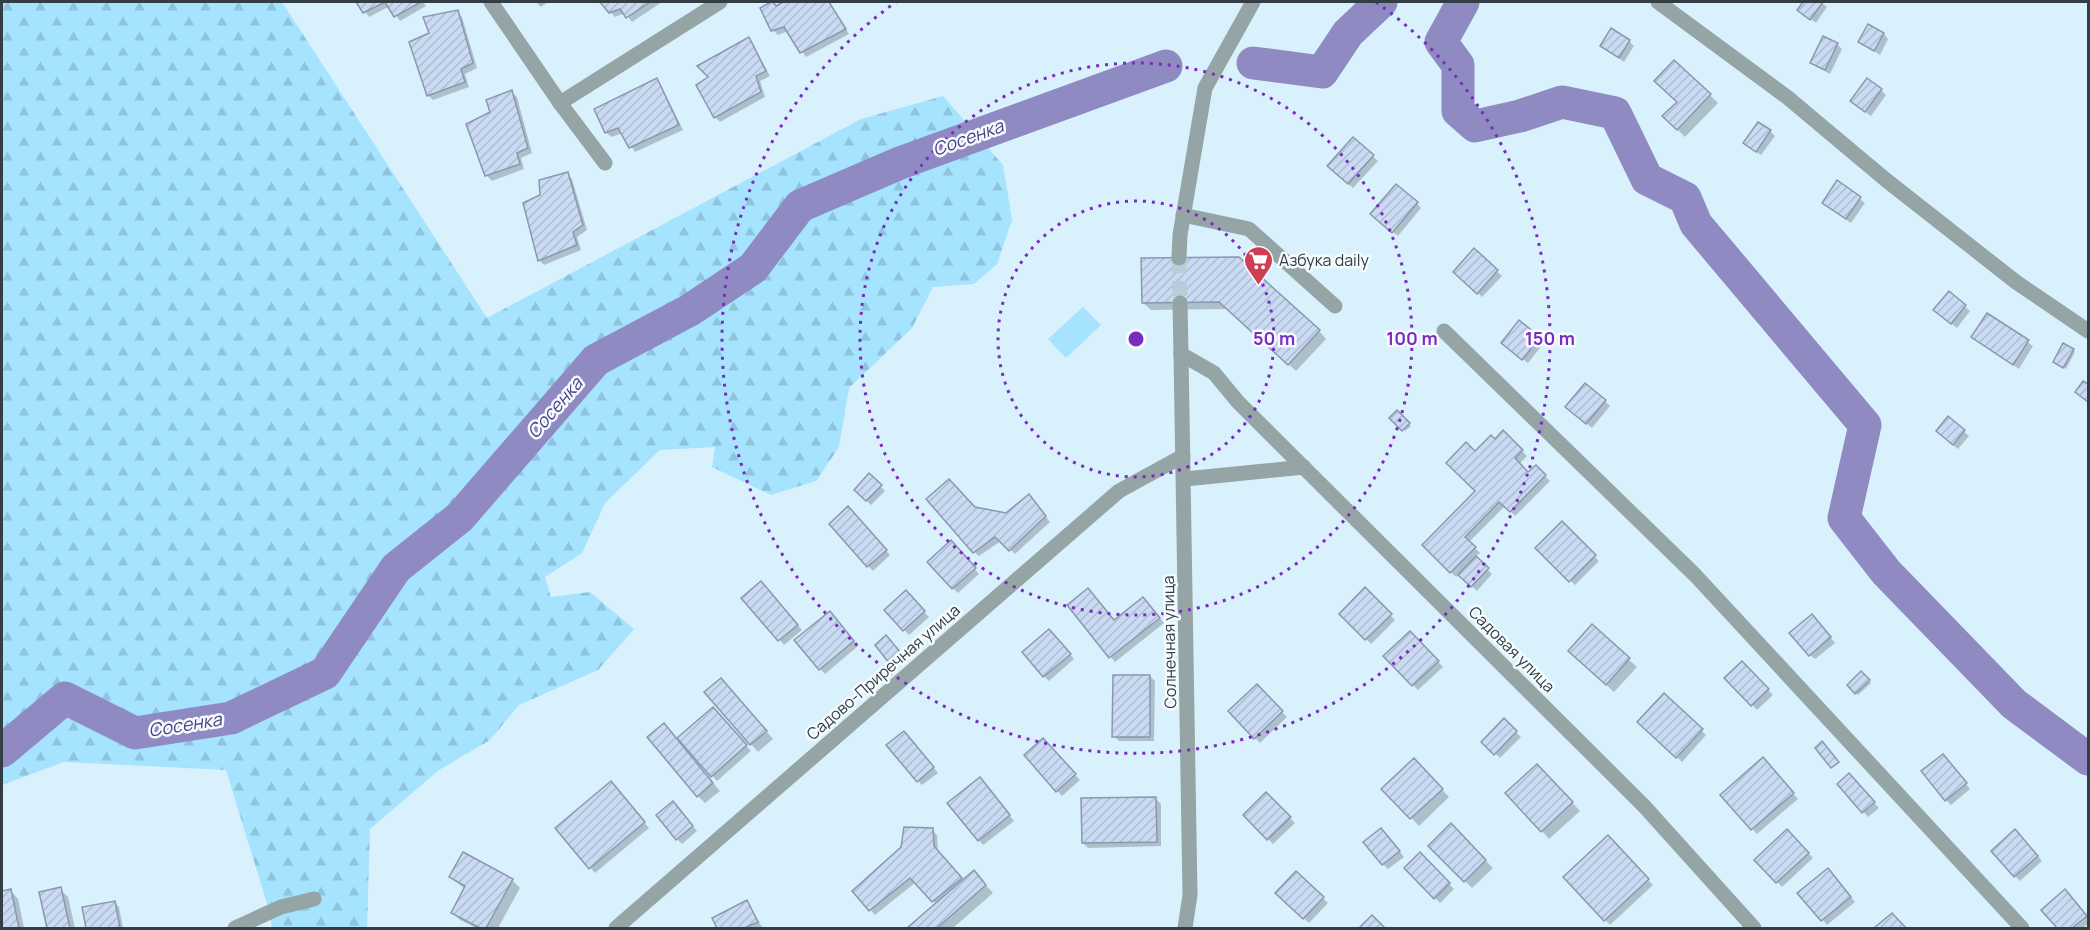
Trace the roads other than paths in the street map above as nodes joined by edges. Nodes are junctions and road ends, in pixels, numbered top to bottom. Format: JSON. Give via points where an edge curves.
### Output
{"nodes":[{"id":1,"x":491,"y":2,"type":"edge"},
{"id":2,"x":720,"y":2,"type":"edge"},
{"id":3,"x":1253,"y":2,"type":"edge"},
{"id":4,"x":1658,"y":2,"type":"edge"},
{"id":5,"x":560,"y":103,"type":"junction"},
{"id":6,"x":605,"y":163,"type":"dead end"},
{"id":7,"x":1183,"y":215,"type":"junction"},
{"id":8,"x":1179,"y":258,"type":"tunnel mouth"},
{"id":9,"x":1180,"y":303,"type":"tunnel mouth"},
{"id":10,"x":1335,"y":306,"type":"dead end"},
{"id":11,"x":1444,"y":331,"type":"dead end"},
{"id":12,"x":2088,"y":331,"type":"edge"},
{"id":13,"x":1181,"y":354,"type":"junction"},
{"id":14,"x":1183,"y":456,"type":"junction"},
{"id":15,"x":1304,"y":467,"type":"junction"},
{"id":16,"x":1185,"y":479,"type":"junction"},
{"id":17,"x":314,"y":899,"type":"dead end"},
{"id":18,"x":235,"y":928,"type":"edge"},
{"id":19,"x":616,"y":928,"type":"edge"},
{"id":20,"x":1185,"y":928,"type":"edge"},
{"id":21,"x":1754,"y":928,"type":"edge"},
{"id":22,"x":2022,"y":928,"type":"edge"}],
"edges":[{"from":1,"to":5,"type":"street"},
{"from":2,"to":5,"type":"street"},
{"from":3,"to":7,"type":"street","via":[[1205,88]]},
{"from":4,"to":12,"type":"street","via":[[1787,97],[2016,282]]},
{"from":5,"to":6,"type":"street"},
{"from":7,"to":8,"type":"street"},
{"from":7,"to":10,"type":"street","via":[[1249,230]]},
{"from":9,"to":13,"type":"street","name":"Солнечная улица"},
{"from":11,"to":22,"type":"street","via":[[1695,575]]},
{"from":13,"to":14,"type":"street","name":"Солнечная улица"},
{"from":13,"to":15,"type":"street","name":"Садовая улица","via":[[1214,373]]},
{"from":14,"to":16,"type":"street","name":"Солнечная улица"},
{"from":14,"to":19,"type":"street","name":"Садово-Приречная улица","via":[[1119,491]]},
{"from":15,"to":16,"type":"street"},
{"from":15,"to":21,"type":"street","name":"Садовая улица","via":[[1644,806]]},
{"from":16,"to":20,"type":"street","name":"Солнечная улица","via":[[1190,895]]},
{"from":17,"to":18,"type":"street","via":[[281,907]]}]}
